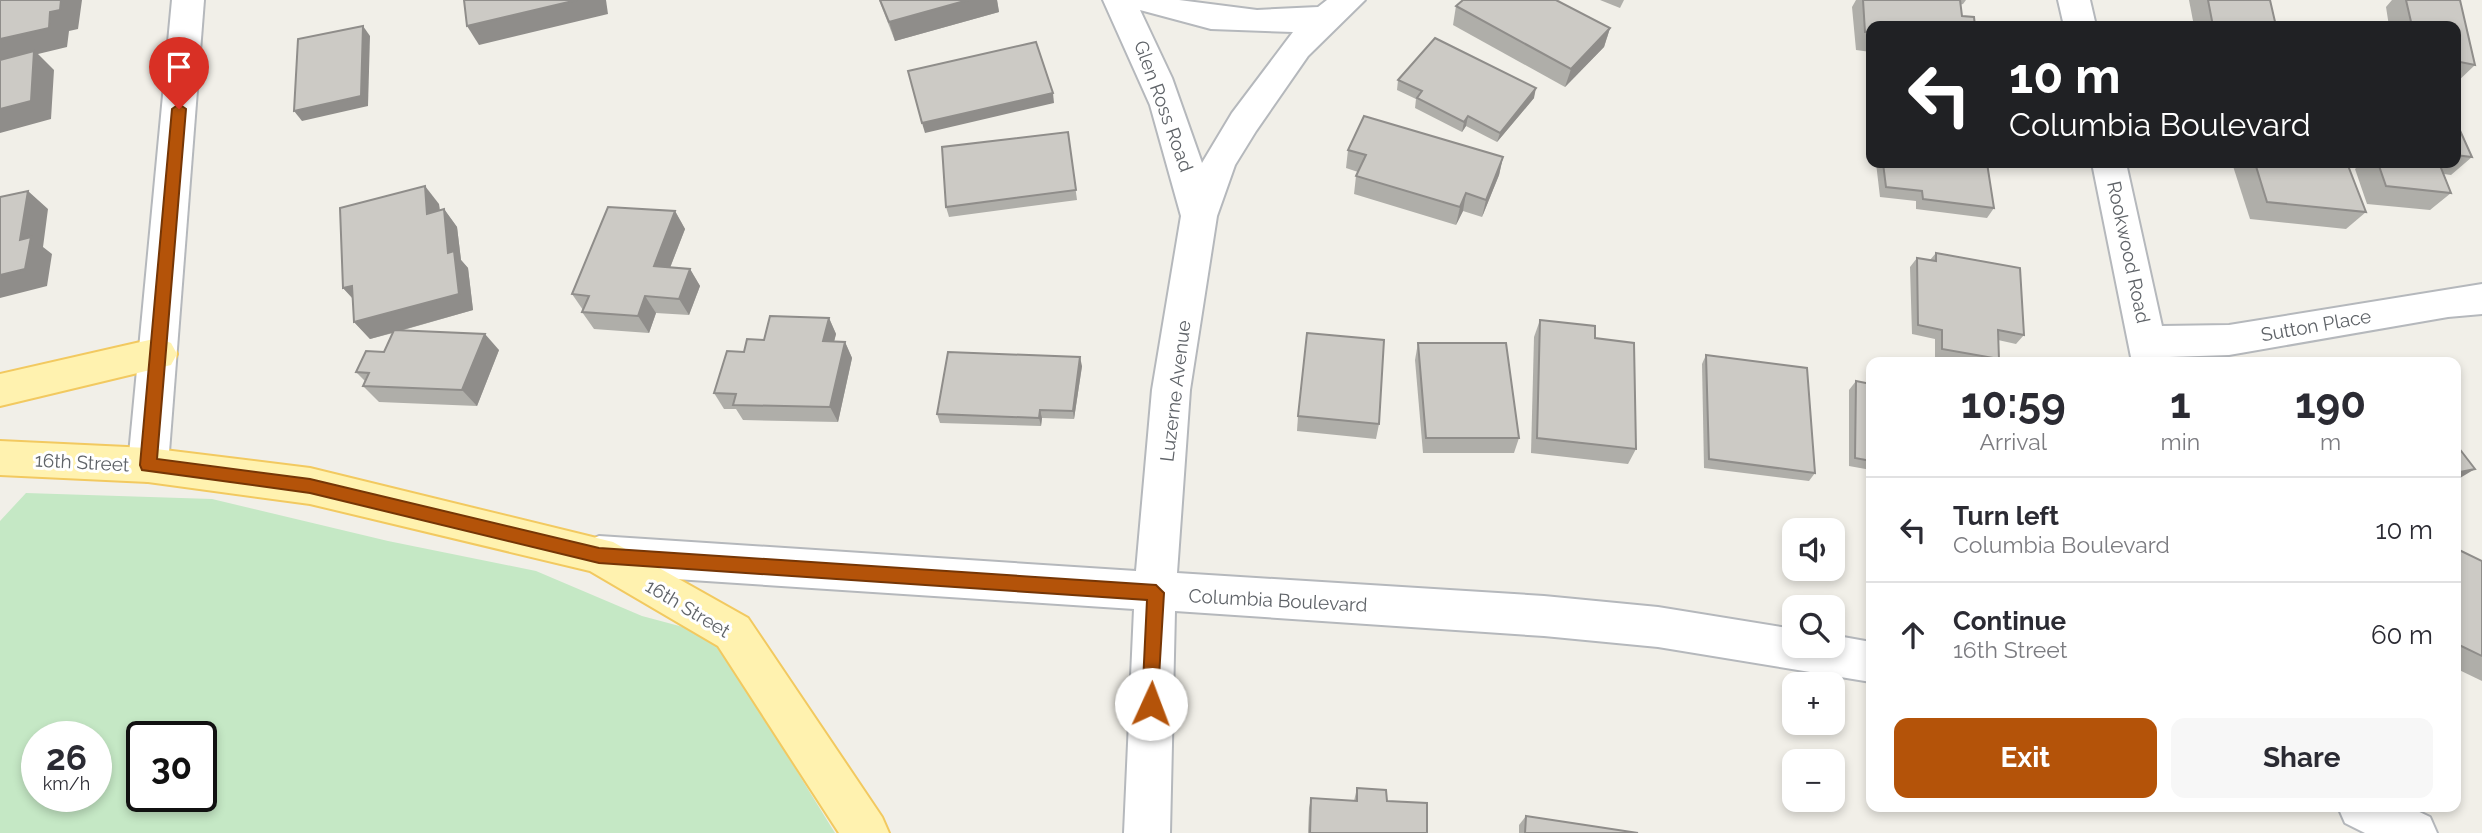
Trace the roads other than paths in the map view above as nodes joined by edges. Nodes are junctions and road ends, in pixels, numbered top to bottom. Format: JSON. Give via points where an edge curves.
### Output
{"nodes":[{"id":1,"x":188,"y":0,"type":"edge"},
{"id":2,"x":1119,"y":0,"type":"edge"},
{"id":3,"x":1144,"y":0,"type":"edge"},
{"id":4,"x":2074,"y":0,"type":"edge"},
{"id":5,"x":1338,"y":8,"type":"edge"},
{"id":6,"x":2079,"y":21,"type":"edge"},
{"id":7,"x":2110,"y":168,"type":"edge"},
{"id":8,"x":1199,"y":216,"type":"junction"},
{"id":9,"x":2482,"y":299,"type":"edge"},
{"id":10,"x":2149,"y":352,"type":"edge"},
{"id":11,"x":158,"y":354,"type":"junction"},
{"id":12,"x":0,"y":390,"type":"edge"},
{"id":13,"x":0,"y":458,"type":"edge"},
{"id":14,"x":148,"y":465,"type":"junction"},
{"id":15,"x":599,"y":555,"type":"junction"},
{"id":16,"x":1156,"y":593,"type":"junction"},
{"id":17,"x":1866,"y":661,"type":"edge"},
{"id":18,"x":2371,"y":812,"type":"edge"},
{"id":19,"x":866,"y":833,"type":"edge"},
{"id":20,"x":1147,"y":833,"type":"edge"},
{"id":21,"x":2414,"y":833,"type":"edge"}],
"edges":[{"from":1,"to":11,"type":"street"},
{"from":2,"to":8,"type":"street","name":"Glen Ross Road","via":[[1177,138]]},
{"from":3,"to":5,"type":"street","via":[[1233,21],[1278,24]]},
{"from":4,"to":6,"type":"street"},
{"from":5,"to":8,"type":"street","name":"Luzerne Avenue","via":[[1297,48],[1244,122],[1219,163]]},
{"from":7,"to":10,"type":"street","name":"Rookwood Road"},
{"from":8,"to":16,"type":"street","name":"Luzerne Avenue","via":[[1171,390]]},
{"from":9,"to":10,"type":"street","name":"Sutton Place"},
{"from":11,"to":12,"type":"main road"},
{"from":11,"to":14,"type":"street"},
{"from":13,"to":14,"type":"main road","name":"16th Street"},
{"from":14,"to":15,"type":"main road","name":"16th Street","via":[[310,486]]},
{"from":15,"to":16,"type":"street","name":"Columbia Boulevard"},
{"from":15,"to":19,"type":"main road","name":"16th Street","via":[[733,632]]},
{"from":16,"to":17,"type":"street","name":"Columbia Boulevard","via":[[1646,625]]},
{"from":16,"to":20,"type":"street","name":"Luzerne Avenue"},
{"from":18,"to":21,"type":"street"}]}
